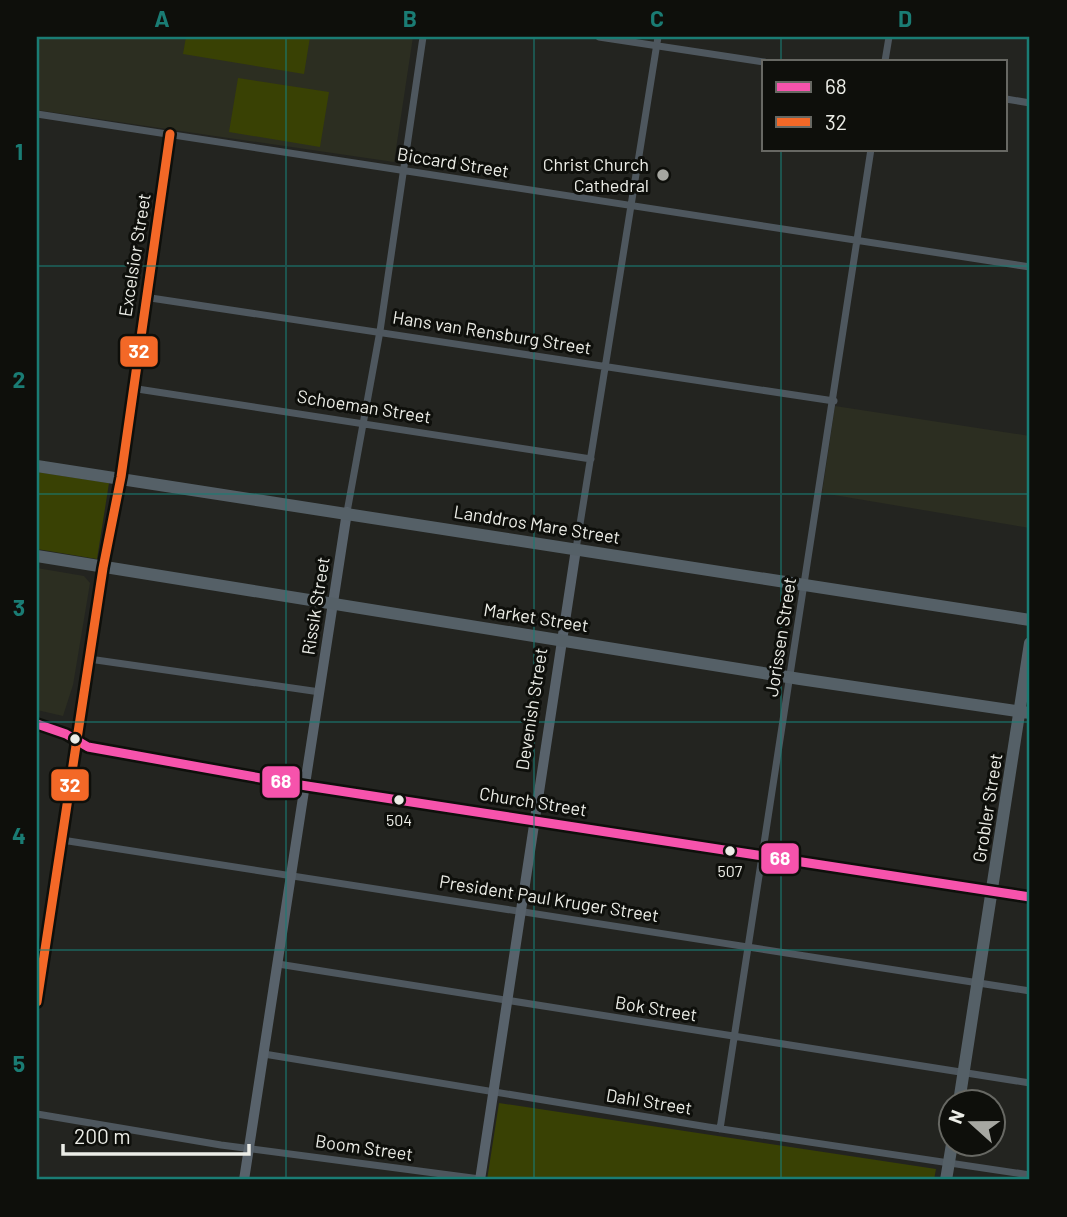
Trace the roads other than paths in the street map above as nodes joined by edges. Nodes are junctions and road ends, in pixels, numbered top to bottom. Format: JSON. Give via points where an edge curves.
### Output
{"nodes":[{"id":1,"x":423,"y":37,"type":"edge"},
{"id":2,"x":599,"y":37,"type":"edge"},
{"id":3,"x":658,"y":37,"type":"edge"},
{"id":4,"x":889,"y":37,"type":"edge"},
{"id":5,"x":656,"y":46,"type":"junction"},
{"id":6,"x":886,"y":60,"type":"edge"},
{"id":7,"x":762,"y":62,"type":"edge"},
{"id":8,"x":1007,"y":99,"type":"edge"},
{"id":9,"x":1030,"y":103,"type":"edge"},
{"id":10,"x":37,"y":114,"type":"edge"},
{"id":11,"x":170,"y":134,"type":"junction"},
{"id":12,"x":871,"y":150,"type":"edge"},
{"id":13,"x":402,"y":171,"type":"junction"},
{"id":14,"x":630,"y":206,"type":"junction"},
{"id":15,"x":856,"y":240,"type":"junction"},
{"id":16,"x":1030,"y":267,"type":"edge"},
{"id":17,"x":144,"y":297,"type":"junction"},
{"id":18,"x":380,"y":331,"type":"junction"},
{"id":19,"x":606,"y":368,"type":"junction"},
{"id":20,"x":131,"y":388,"type":"junction"},
{"id":21,"x":834,"y":401,"type":"junction"},
{"id":22,"x":362,"y":423,"type":"junction"},
{"id":23,"x":592,"y":459,"type":"junction"},
{"id":24,"x":37,"y":466,"type":"edge"},
{"id":25,"x":121,"y":477,"type":"junction"},
{"id":26,"x":348,"y":512,"type":"junction"},
{"id":27,"x":576,"y":549,"type":"junction"},
{"id":28,"x":37,"y":556,"type":"edge"},
{"id":29,"x":103,"y":568,"type":"junction"},
{"id":30,"x":805,"y":587,"type":"junction"},
{"id":31,"x":334,"y":604,"type":"junction"},
{"id":32,"x":1030,"y":620,"type":"edge"},
{"id":33,"x":561,"y":639,"type":"junction"},
{"id":34,"x":1030,"y":643,"type":"edge"},
{"id":35,"x":89,"y":659,"type":"junction"},
{"id":36,"x":790,"y":678,"type":"junction"},
{"id":37,"x":320,"y":692,"type":"junction"},
{"id":38,"x":1025,"y":712,"type":"edge"},
{"id":39,"x":37,"y":724,"type":"edge"},
{"id":40,"x":77,"y":743,"type":"junction"},
{"id":41,"x":306,"y":785,"type":"junction"},
{"id":42,"x":532,"y":820,"type":"junction"},
{"id":43,"x":62,"y":839,"type":"junction"},
{"id":44,"x":763,"y":855,"type":"junction"},
{"id":45,"x":293,"y":876,"type":"junction"},
{"id":46,"x":993,"y":891,"type":"junction"},
{"id":47,"x":1030,"y":897,"type":"edge"},
{"id":48,"x":521,"y":911,"type":"junction"},
{"id":49,"x":750,"y":946,"type":"junction"},
{"id":50,"x":278,"y":964,"type":"junction"},
{"id":51,"x":977,"y":983,"type":"junction"},
{"id":52,"x":1030,"y":991,"type":"edge"},
{"id":53,"x":507,"y":1001,"type":"junction"},
{"id":54,"x":37,"y":1002,"type":"edge"},
{"id":55,"x":736,"y":1038,"type":"junction"},
{"id":56,"x":264,"y":1054,"type":"junction"},
{"id":57,"x":964,"y":1073,"type":"junction"},
{"id":58,"x":1030,"y":1083,"type":"edge"},
{"id":59,"x":961,"y":1088,"type":"edge"},
{"id":60,"x":494,"y":1093,"type":"junction"},
{"id":61,"x":37,"y":1114,"type":"edge"},
{"id":62,"x":720,"y":1129,"type":"junction"},
{"id":63,"x":249,"y":1149,"type":"junction"},
{"id":64,"x":950,"y":1158,"type":"edge"},
{"id":65,"x":949,"y":1163,"type":"junction"},
{"id":66,"x":1030,"y":1175,"type":"edge"},
{"id":67,"x":244,"y":1180,"type":"edge"},
{"id":68,"x":480,"y":1180,"type":"edge"},
{"id":69,"x":946,"y":1180,"type":"edge"}],
"edges":[{"from":1,"to":13,"type":"street","name":"Rissik Street"},
{"from":2,"to":5,"type":"street"},
{"from":3,"to":5,"type":"street","name":"Devenish Street"},
{"from":4,"to":6,"type":"street"},
{"from":5,"to":7,"type":"street"},
{"from":5,"to":14,"type":"street","name":"Devenish Street"},
{"from":8,"to":9,"type":"street"},
{"from":10,"to":11,"type":"street","name":"Biccard Street"},
{"from":11,"to":13,"type":"street","name":"Biccard Street"},
{"from":11,"to":17,"type":"street","name":"Excelsior Street"},
{"from":12,"to":15,"type":"street","name":"Jorissen Street"},
{"from":13,"to":14,"type":"street","name":"Biccard Street"},
{"from":13,"to":18,"type":"street","name":"Rissik Street"},
{"from":14,"to":15,"type":"street","name":"Biccard Street"},
{"from":14,"to":19,"type":"street","name":"Devenish Street"},
{"from":15,"to":16,"type":"street","name":"Biccard Street"},
{"from":15,"to":21,"type":"street","name":"Jorissen Street"},
{"from":17,"to":18,"type":"street","name":"Hans van Rensburg Street"},
{"from":17,"to":20,"type":"street","name":"Excelsior Street"},
{"from":18,"to":19,"type":"street","name":"Hans van Rensburg Street"},
{"from":18,"to":22,"type":"street","name":"Rissik Street"},
{"from":19,"to":21,"type":"street","name":"Hans van Rensburg Street"},
{"from":19,"to":23,"type":"street","name":"Devenish Street"},
{"from":20,"to":22,"type":"street","name":"Schoeman Street"},
{"from":20,"to":25,"type":"street","name":"Excelsior Street"},
{"from":21,"to":30,"type":"street","name":"Jorissen Street"},
{"from":22,"to":23,"type":"street","name":"Schoeman Street"},
{"from":22,"to":26,"type":"street","name":"Rissik Street"},
{"from":23,"to":27,"type":"street","name":"Devenish Street"},
{"from":24,"to":25,"type":"main road","name":"Landdros Mare Street"},
{"from":25,"to":26,"type":"main road","name":"Landdros Mare Street"},
{"from":25,"to":29,"type":"street","name":"Excelsior Street"},
{"from":26,"to":27,"type":"main road","name":"Landdros Mare Street"},
{"from":26,"to":31,"type":"main road","name":"Rissik Street"},
{"from":27,"to":30,"type":"main road","name":"Landdros Mare Street"},
{"from":27,"to":33,"type":"main road","name":"Devenish Street"},
{"from":28,"to":29,"type":"main road","name":"Market Street"},
{"from":29,"to":31,"type":"main road","name":"Market Street"},
{"from":29,"to":35,"type":"street","name":"Excelsior Street"},
{"from":30,"to":32,"type":"main road","name":"Landdros Mare Street"},
{"from":30,"to":36,"type":"street","name":"Jorissen Street"},
{"from":31,"to":33,"type":"main road","name":"Market Street"},
{"from":31,"to":37,"type":"main road","name":"Rissik Street"},
{"from":33,"to":36,"type":"main road","name":"Market Street"},
{"from":33,"to":42,"type":"main road","name":"Devenish Street"},
{"from":34,"to":38,"type":"main road","name":"Grobler Street"},
{"from":35,"to":37,"type":"street"},
{"from":35,"to":40,"type":"street","name":"Excelsior Street"},
{"from":36,"to":38,"type":"main road","name":"Market Street"},
{"from":36,"to":44,"type":"street","name":"Jorissen Street"},
{"from":37,"to":41,"type":"main road","name":"Rissik Street"},
{"from":38,"to":46,"type":"main road","name":"Grobler Street"},
{"from":39,"to":40,"type":"street","name":"Church Street"},
{"from":40,"to":41,"type":"street","name":"Church Street"},
{"from":40,"to":43,"type":"street","name":"Excelsior Street"},
{"from":41,"to":42,"type":"street","name":"Church Street"},
{"from":41,"to":45,"type":"main road","name":"Rissik Street"},
{"from":42,"to":44,"type":"street","name":"Church Street"},
{"from":42,"to":48,"type":"main road","name":"Devenish Street"},
{"from":43,"to":45,"type":"street","name":"President Paul Kruger Street"},
{"from":43,"to":54,"type":"street","name":"Excelsior Street"},
{"from":44,"to":46,"type":"street","name":"Church Street"},
{"from":44,"to":49,"type":"street","name":"Jorissen Street"},
{"from":45,"to":48,"type":"street","name":"President Paul Kruger Street"},
{"from":45,"to":50,"type":"main road","name":"Rissik Street"},
{"from":46,"to":47,"type":"main road","name":"Church Street"},
{"from":46,"to":51,"type":"main road","name":"Grobler Street"},
{"from":48,"to":49,"type":"street","name":"President Paul Kruger Street"},
{"from":48,"to":53,"type":"main road","name":"Devenish Street"},
{"from":49,"to":51,"type":"street","name":"President Paul Kruger Street"},
{"from":49,"to":55,"type":"street","name":"Jorissen Street"},
{"from":50,"to":53,"type":"street","name":"Bok Street"},
{"from":50,"to":56,"type":"main road","name":"Rissik Street"},
{"from":51,"to":52,"type":"street","name":"President Paul Kruger Street"},
{"from":51,"to":57,"type":"main road","name":"Grobler Street"},
{"from":53,"to":55,"type":"street","name":"Bok Street"},
{"from":53,"to":60,"type":"main road","name":"Devenish Street"},
{"from":55,"to":57,"type":"street","name":"Bok Street"},
{"from":55,"to":62,"type":"street","name":"Jorissen Street"},
{"from":56,"to":60,"type":"street","name":"Dahl Street"},
{"from":56,"to":63,"type":"main road","name":"Rissik Street"},
{"from":57,"to":58,"type":"street","name":"Bok Street"},
{"from":57,"to":59,"type":"main road","name":"Grobler Street"},
{"from":60,"to":62,"type":"street","name":"Dahl Street"},
{"from":60,"to":68,"type":"main road","name":"Devenish Street"},
{"from":61,"to":63,"type":"street","name":"Boom Street"},
{"from":62,"to":65,"type":"street","name":"Dahl Street"},
{"from":63,"to":67,"type":"main road","name":"Rissik Street"},
{"from":63,"to":68,"type":"street","name":"Boom Street"},
{"from":64,"to":65,"type":"main road"},
{"from":65,"to":66,"type":"street","name":"Dahl Street"},
{"from":65,"to":69,"type":"main road"}]}
